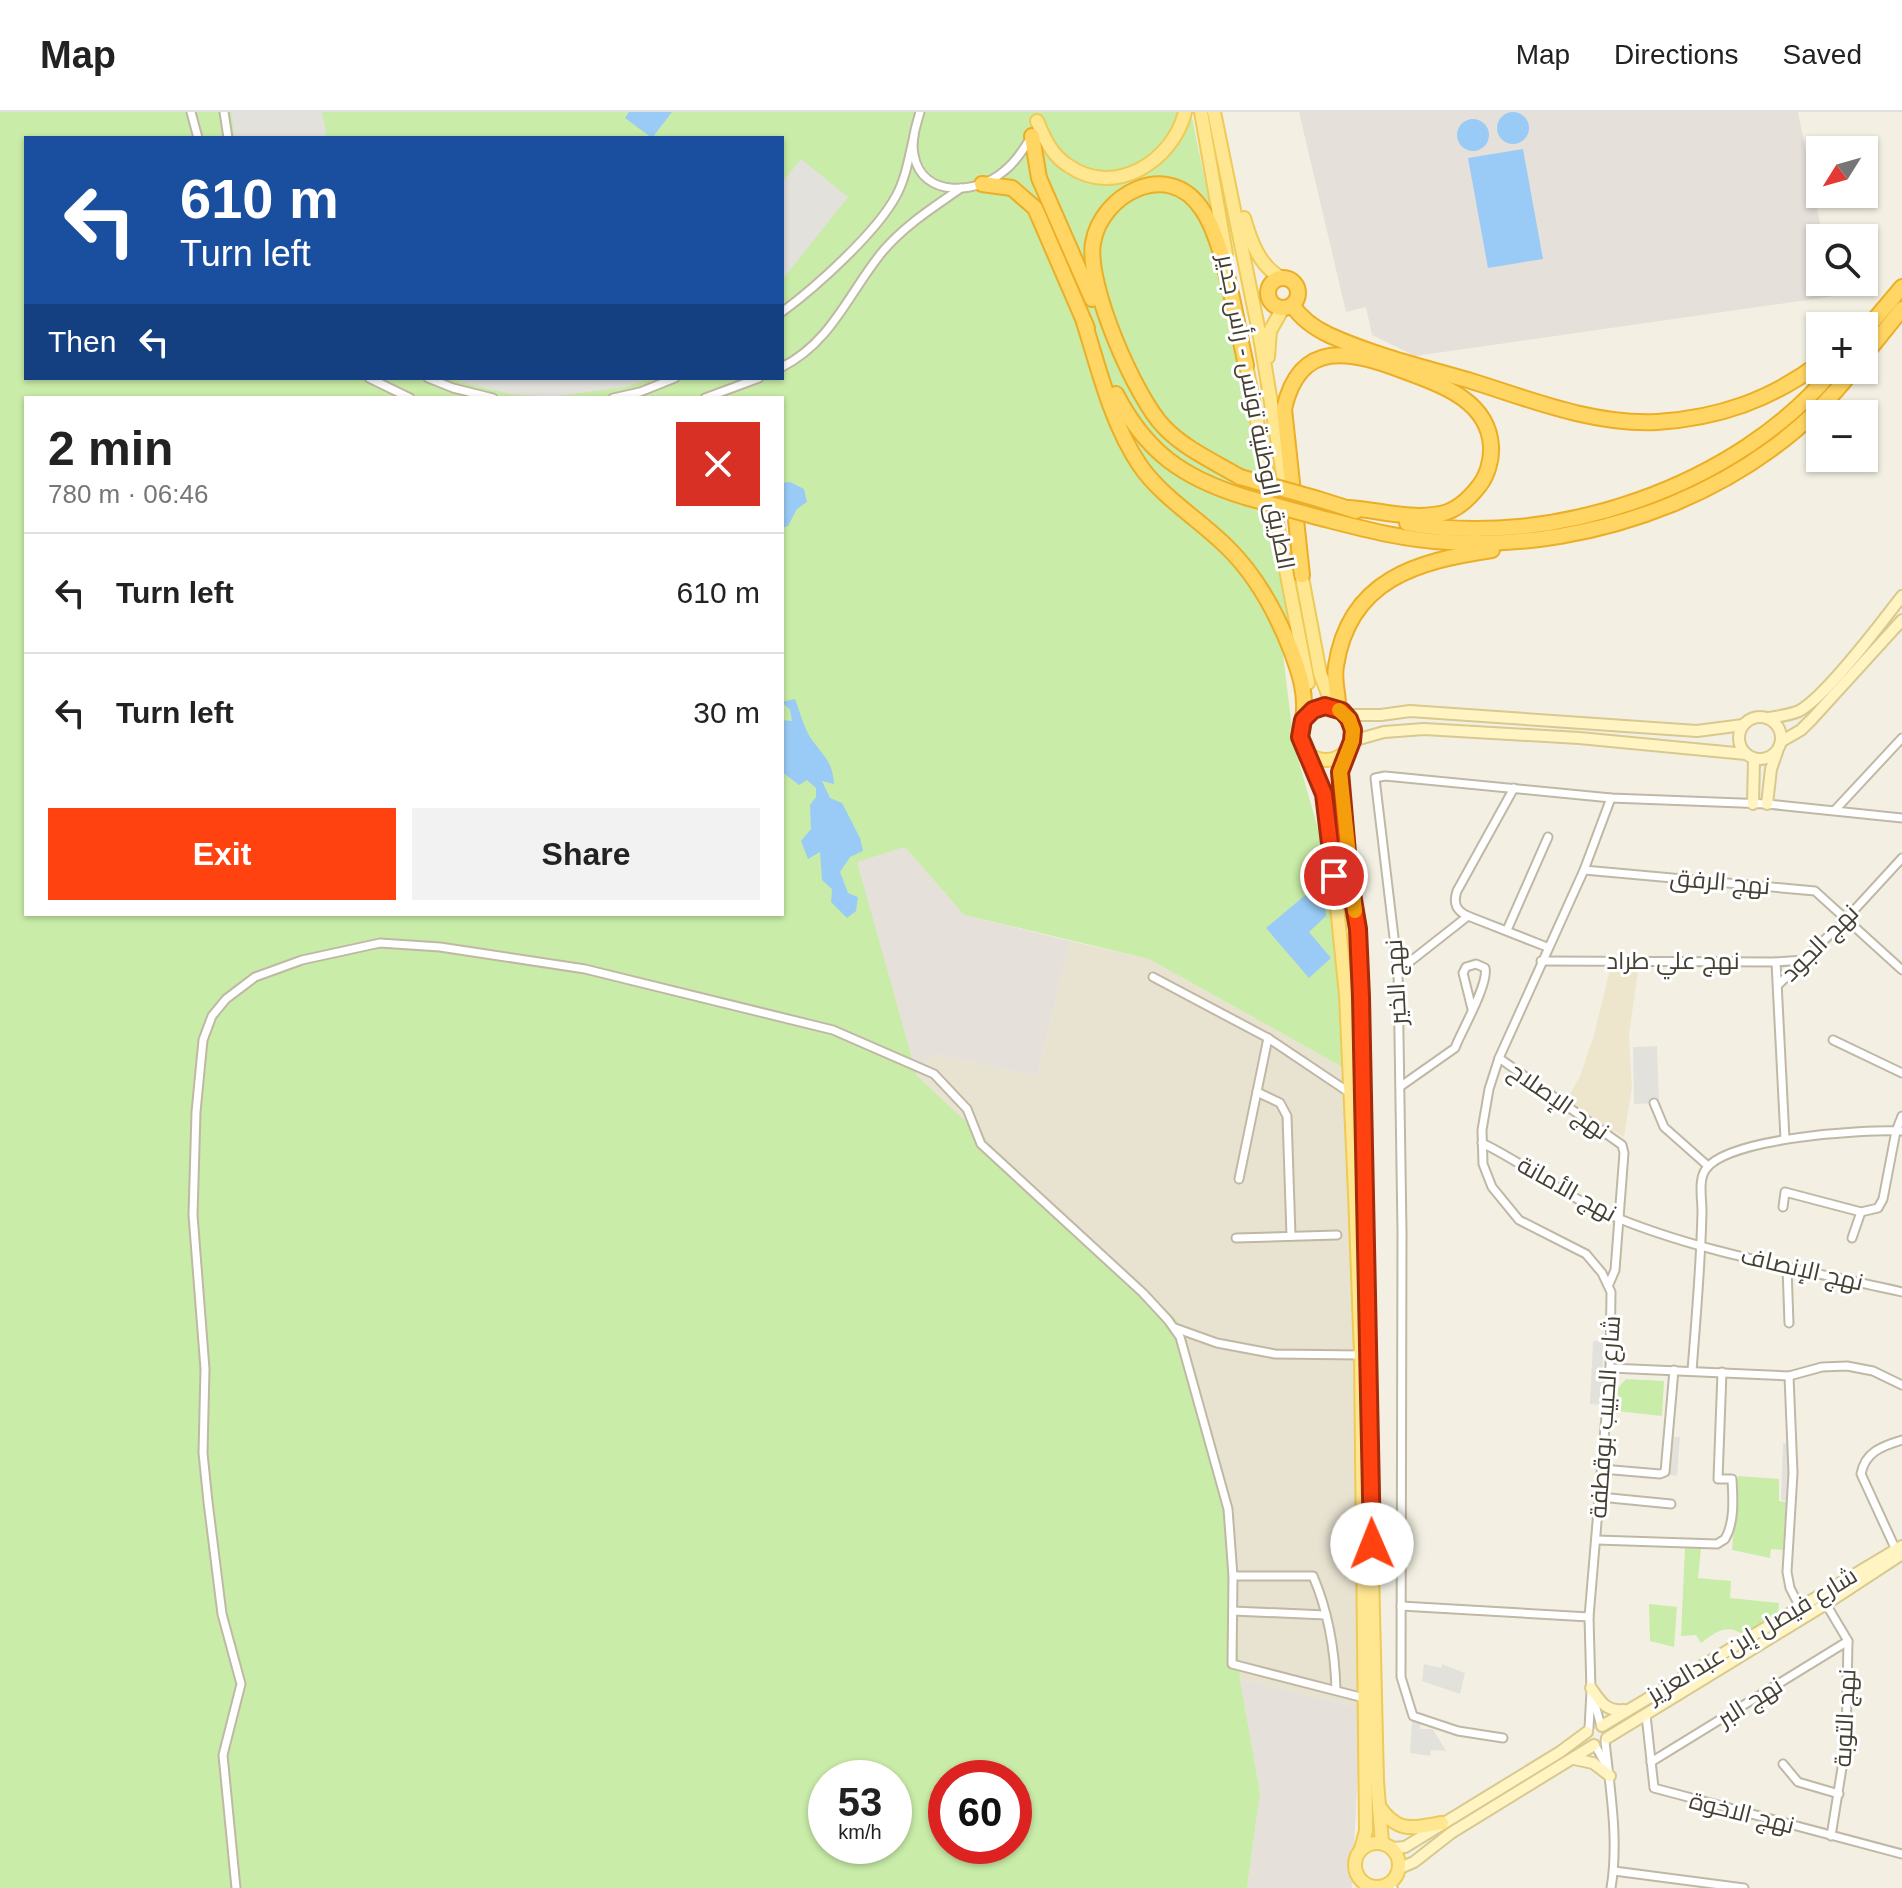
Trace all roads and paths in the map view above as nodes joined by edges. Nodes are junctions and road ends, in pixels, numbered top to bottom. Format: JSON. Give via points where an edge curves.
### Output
{"nodes":[{"id":1,"x":191,"y":112,"type":"edge"},
{"id":2,"x":224,"y":112,"type":"edge"},
{"id":3,"x":920,"y":112,"type":"edge"},
{"id":4,"x":1185,"y":112,"type":"edge"},
{"id":5,"x":1201,"y":112,"type":"edge"},
{"id":6,"x":1214,"y":112,"type":"edge"},
{"id":7,"x":1038,"y":116,"type":"edge"},
{"id":8,"x":197,"y":136,"type":"edge"},
{"id":9,"x":228,"y":136,"type":"edge"},
{"id":10,"x":914,"y":136,"type":"junction"},
{"id":11,"x":1032,"y":136,"type":"junction"},
{"id":12,"x":1222,"y":153,"type":"junction"},
{"id":13,"x":982,"y":184,"type":"junction"},
{"id":14,"x":961,"y":188,"type":"junction"},
{"id":15,"x":1281,"y":278,"type":"junction"},
{"id":16,"x":1902,"y":287,"type":"edge"},
{"id":17,"x":1287,"y":306,"type":"junction"},
{"id":18,"x":784,"y":310,"type":"edge"},
{"id":19,"x":1891,"y":312,"type":"edge"},
{"id":20,"x":1084,"y":322,"type":"junction"},
{"id":21,"x":1878,"y":333,"type":"edge"},
{"id":22,"x":1246,"y":365,"type":"junction"},
{"id":23,"x":784,"y":366,"type":"edge"},
{"id":24,"x":1266,"y":372,"type":"junction"},
{"id":25,"x":1806,"y":372,"type":"edge"},
{"id":26,"x":373,"y":380,"type":"edge"},
{"id":27,"x":433,"y":380,"type":"edge"},
{"id":28,"x":670,"y":380,"type":"edge"},
{"id":29,"x":752,"y":380,"type":"edge"},
{"id":30,"x":1820,"y":384,"type":"edge"},
{"id":31,"x":1841,"y":384,"type":"edge"},
{"id":32,"x":406,"y":396,"type":"edge"},
{"id":33,"x":485,"y":396,"type":"edge"},
{"id":34,"x":622,"y":396,"type":"edge"},
{"id":35,"x":710,"y":396,"type":"edge"},
{"id":36,"x":1240,"y":477,"type":"junction"},
{"id":37,"x":1349,"y":508,"type":"junction"},
{"id":38,"x":1556,"y":536,"type":"junction"},
{"id":39,"x":1302,"y":575,"type":"junction"},
{"id":40,"x":1902,"y":596,"type":"edge"},
{"id":41,"x":1901,"y":626,"type":"edge"},
{"id":42,"x":1339,"y":710,"type":"junction"},
{"id":43,"x":1306,"y":716,"type":"junction"},
{"id":44,"x":1769,"y":718,"type":"junction"},
{"id":45,"x":1743,"y":725,"type":"junction"},
{"id":46,"x":1902,"y":738,"type":"edge"},
{"id":47,"x":1782,"y":741,"type":"junction"},
{"id":48,"x":1350,"y":746,"type":"junction"},
{"id":49,"x":1777,"y":752,"type":"junction"},
{"id":50,"x":1308,"y":753,"type":"junction"},
{"id":51,"x":1750,"y":756,"type":"junction"},
{"id":52,"x":1514,"y":788,"type":"junction"},
{"id":53,"x":1611,"y":798,"type":"junction"},
{"id":54,"x":1753,"y":804,"type":"junction"},
{"id":55,"x":1767,"y":804,"type":"junction"},
{"id":56,"x":1835,"y":810,"type":"junction"},
{"id":57,"x":1902,"y":818,"type":"edge"},
{"id":58,"x":1548,"y":837,"type":"dead end"},
{"id":59,"x":1902,"y":858,"type":"edge"},
{"id":60,"x":1584,"y":870,"type":"junction"},
{"id":61,"x":1468,"y":916,"type":"junction"},
{"id":62,"x":1846,"y":919,"type":"junction"},
{"id":63,"x":1507,"y":930,"type":"junction"},
{"id":64,"x":1547,"y":947,"type":"junction"},
{"id":65,"x":1805,"y":960,"type":"junction"},
{"id":66,"x":1541,"y":961,"type":"junction"},
{"id":67,"x":1776,"y":962,"type":"junction"},
{"id":68,"x":1902,"y":970,"type":"edge"},
{"id":69,"x":1398,"y":971,"type":"junction"},
{"id":70,"x":1153,"y":977,"type":"dead end"},
{"id":71,"x":1778,"y":985,"type":"junction"},
{"id":72,"x":1472,"y":1009,"type":"junction"},
{"id":73,"x":1268,"y":1038,"type":"junction"},
{"id":74,"x":1833,"y":1040,"type":"dead end"},
{"id":75,"x":1499,"y":1058,"type":"junction"},
{"id":76,"x":1902,"y":1073,"type":"edge"},
{"id":77,"x":1401,"y":1086,"type":"junction"},
{"id":78,"x":1257,"y":1092,"type":"junction"},
{"id":79,"x":1350,"y":1093,"type":"junction"},
{"id":80,"x":1654,"y":1103,"type":"dead end"},
{"id":81,"x":1902,"y":1116,"type":"edge"},
{"id":82,"x":1899,"y":1131,"type":"edge"},
{"id":83,"x":1785,"y":1139,"type":"junction"},
{"id":84,"x":1482,"y":1143,"type":"junction"},
{"id":85,"x":1708,"y":1166,"type":"junction"},
{"id":86,"x":1239,"y":1179,"type":"dead end"},
{"id":87,"x":1783,"y":1207,"type":"dead end"},
{"id":88,"x":1861,"y":1212,"type":"junction"},
{"id":89,"x":1619,"y":1219,"type":"junction"},
{"id":90,"x":1337,"y":1235,"type":"dead end"},
{"id":91,"x":1291,"y":1236,"type":"junction"},
{"id":92,"x":1236,"y":1238,"type":"dead end"},
{"id":93,"x":1852,"y":1238,"type":"dead end"},
{"id":94,"x":1701,"y":1245,"type":"junction"},
{"id":95,"x":1787,"y":1267,"type":"junction"},
{"id":96,"x":1609,"y":1284,"type":"junction"},
{"id":97,"x":1902,"y":1292,"type":"edge"},
{"id":98,"x":1789,"y":1323,"type":"dead end"},
{"id":99,"x":1174,"y":1327,"type":"junction"},
{"id":100,"x":1361,"y":1355,"type":"junction"},
{"id":101,"x":1610,"y":1368,"type":"junction"},
{"id":102,"x":1674,"y":1370,"type":"junction"},
{"id":103,"x":1692,"y":1371,"type":"junction"},
{"id":104,"x":1722,"y":1372,"type":"junction"},
{"id":105,"x":1789,"y":1376,"type":"junction"},
{"id":106,"x":1902,"y":1385,"type":"edge"},
{"id":107,"x":1902,"y":1440,"type":"edge"},
{"id":108,"x":1602,"y":1469,"type":"junction"},
{"id":109,"x":1600,"y":1497,"type":"junction"},
{"id":110,"x":1671,"y":1504,"type":"dead end"},
{"id":111,"x":1597,"y":1540,"type":"junction"},
{"id":112,"x":1900,"y":1551,"type":"edge"},
{"id":113,"x":1233,"y":1576,"type":"junction"},
{"id":114,"x":1826,"y":1604,"type":"junction"},
{"id":115,"x":1401,"y":1606,"type":"junction"},
{"id":116,"x":1233,"y":1611,"type":"junction"},
{"id":117,"x":1802,"y":1613,"type":"junction"},
{"id":118,"x":1325,"y":1615,"type":"junction"},
{"id":119,"x":1589,"y":1617,"type":"junction"},
{"id":120,"x":1848,"y":1641,"type":"junction"},
{"id":121,"x":1591,"y":1689,"type":"junction"},
{"id":122,"x":1336,"y":1690,"type":"junction"},
{"id":123,"x":1364,"y":1698,"type":"junction"},
{"id":124,"x":1630,"y":1709,"type":"junction"},
{"id":125,"x":1646,"y":1715,"type":"junction"},
{"id":126,"x":1602,"y":1726,"type":"junction"},
{"id":127,"x":1588,"y":1730,"type":"junction"},
{"id":128,"x":1503,"y":1738,"type":"dead end"},
{"id":129,"x":1600,"y":1742,"type":"junction"},
{"id":130,"x":1574,"y":1759,"type":"junction"},
{"id":131,"x":1651,"y":1762,"type":"junction"},
{"id":132,"x":1783,"y":1764,"type":"dead end"},
{"id":133,"x":1610,"y":1774,"type":"junction"},
{"id":134,"x":1839,"y":1794,"type":"junction"},
{"id":135,"x":1378,"y":1804,"type":"junction"},
{"id":136,"x":1442,"y":1823,"type":"junction"},
{"id":137,"x":1831,"y":1836,"type":"junction"},
{"id":138,"x":1387,"y":1846,"type":"junction"},
{"id":139,"x":1361,"y":1849,"type":"junction"},
{"id":140,"x":1902,"y":1854,"type":"edge"},
{"id":141,"x":1400,"y":1868,"type":"junction"},
{"id":142,"x":1614,"y":1871,"type":"junction"},
{"id":143,"x":1360,"y":1884,"type":"edge"},
{"id":144,"x":1389,"y":1886,"type":"edge"},
{"id":145,"x":236,"y":1888,"type":"edge"},
{"id":146,"x":1611,"y":1888,"type":"edge"},
{"id":147,"x":1744,"y":1888,"type":"edge"}],
"edges":[{"from":1,"to":8,"type":"street"},
{"from":2,"to":9,"type":"street"},
{"from":3,"to":10,"type":"street"},
{"from":4,"to":7,"type":"main road","via":[[1179,132],[1156,160],[1110,178],[1068,166],[1045,141]]},
{"from":5,"to":22,"type":"main road","name":"الطريق الوطنية تونس - رأس جدير"},
{"from":6,"to":12,"type":"main road","name":"الطريق الوطنية تونس - رأس جدير"},
{"from":7,"to":11,"type":"street"},
{"from":10,"to":14,"type":"street","via":[[914,155],[929,181],[942,188]]},
{"from":10,"to":18,"type":"street","via":[[892,203],[827,275]]},
{"from":11,"to":13,"type":"street","via":[[1008,167]]},
{"from":11,"to":36,"type":"highway","via":[[1039,178],[1142,410],[1177,448],[1208,467]]},
{"from":12,"to":15,"type":"main road","via":[[1255,252]]},
{"from":12,"to":24,"type":"main road","name":"الطريق الوطنية تونس - رأس جدير"},
{"from":13,"to":14,"type":"street"},
{"from":13,"to":20,"type":"highway","via":[[1012,188],[1035,208]]},
{"from":14,"to":23,"type":"street","via":[[897,236],[825,335]]},
{"from":15,"to":17,"type":"highway","via":[[1297,287],[1297,297]]},
{"from":15,"to":17,"type":"highway","via":[[1271,283],[1268,293],[1272,303]]},
{"from":16,"to":19,"type":"highway"},
{"from":17,"to":24,"type":"main road","via":[[1270,331]]},
{"from":17,"to":25,"type":"highway","via":[[1352,344],[1546,405],[1612,420],[1655,422],[1730,410],[1778,391]]},
{"from":19,"to":21,"type":"highway"},
{"from":20,"to":38,"type":"highway","bridge":true,"via":[[1133,425],[1150,446],[1195,478],[1387,535],[1489,543]]},
{"from":20,"to":43,"type":"highway","via":[[1115,414],[1141,467],[1238,558],[1268,599],[1298,669]]},
{"from":22,"to":36,"type":"highway","via":[[1216,237],[1197,201],[1158,184],[1119,198],[1103,215],[1091,255],[1109,322],[1143,397],[1162,425]]},
{"from":22,"to":43,"type":"main road","name":"الطريق الوطنية تونس - رأس جدير","via":[[1311,699]]},
{"from":24,"to":39,"type":"main road","name":"الطريق الوطنية تونس - رأس جدير"},
{"from":26,"to":32,"type":"street"},
{"from":27,"to":33,"type":"street"},
{"from":28,"to":34,"type":"street"},
{"from":29,"to":35,"type":"street"},
{"from":30,"to":37,"type":"highway","via":[[1784,419],[1719,463],[1667,489],[1601,512],[1467,528],[1413,524]]},
{"from":31,"to":38,"type":"highway","via":[[1795,430],[1717,482],[1638,517]]},
{"from":36,"to":37,"type":"highway","bridge":true},
{"from":37,"to":39,"type":"highway","via":[[1422,516],[1450,512],[1475,492],[1486,473],[1491,451],[1484,420],[1451,390],[1378,361],[1333,354],[1306,366],[1289,388],[1284,409]]},
{"from":38,"to":42,"type":"highway","via":[[1429,561],[1382,586],[1356,614],[1342,640],[1335,675]]},
{"from":39,"to":42,"type":"main road","name":"الطريق الوطنية تونس - رأس جدير","via":[[1320,673]]},
{"from":40,"to":44,"type":"street","via":[[1820,693],[1800,710]]},
{"from":41,"to":47,"type":"street","via":[[1801,730]]},
{"from":42,"to":43,"type":"main road","via":[[1321,707]]},
{"from":42,"to":45,"type":"street","via":[[1697,731]]},
{"from":42,"to":48,"type":"main road","via":[[1353,730]]},
{"from":43,"to":50,"type":"main road","via":[[1300,737]]},
{"from":44,"to":45,"type":"street","via":[[1757,717]]},
{"from":44,"to":47,"type":"street","via":[[1778,725]]},
{"from":45,"to":51,"type":"street","via":[[1739,740]]},
{"from":46,"to":56,"type":"street"},
{"from":47,"to":49,"type":"street"},
{"from":48,"to":50,"type":"main road","via":[[1332,760]]},
{"from":48,"to":51,"type":"street","via":[[1384,732],[1424,729]]},
{"from":48,"to":135,"type":"main road","via":[[1340,772],[1361,997]]},
{"from":49,"to":51,"type":"street","via":[[1766,759]]},
{"from":49,"to":55,"type":"street"},
{"from":50,"to":79,"type":"main road","via":[[1328,818]]},
{"from":51,"to":54,"type":"street"},
{"from":52,"to":53,"type":"street","name":"نهج الخير"},
{"from":52,"to":61,"type":"street","via":[[1456,895],[1458,909]]},
{"from":52,"to":69,"type":"street","name":"نهج الخير","via":[[1375,778]]},
{"from":53,"to":54,"type":"street","name":"نهج الخير"},
{"from":53,"to":60,"type":"street","name":"شارع الحبيب بوقطفة"},
{"from":54,"to":55,"type":"street","name":"نهج الخير"},
{"from":55,"to":56,"type":"street","name":"نهج الخير"},
{"from":56,"to":57,"type":"street","name":"نهج الخير"},
{"from":58,"to":63,"type":"street"},
{"from":59,"to":62,"type":"street","name":"نهج الجود"},
{"from":60,"to":62,"type":"street","name":"نهج الرفق","via":[[1811,890]]},
{"from":60,"to":64,"type":"street","name":"شارع الحبيب بوقطفة"},
{"from":61,"to":63,"type":"street"},
{"from":61,"to":69,"type":"street"},
{"from":62,"to":65,"type":"street","name":"نهج الجود"},
{"from":62,"to":68,"type":"street","name":"نهج الرفق"},
{"from":63,"to":64,"type":"street"},
{"from":64,"to":66,"type":"street","name":"شارع الحبيب بوقطفة"},
{"from":65,"to":67,"type":"street","name":"نهج علي طراد"},
{"from":65,"to":71,"type":"street","name":"نهج الجود"},
{"from":66,"to":67,"type":"street","name":"نهج علي طراد"},
{"from":66,"to":75,"type":"street","name":"شارع الحبيب بوقطفة"},
{"from":67,"to":71,"type":"street"},
{"from":69,"to":77,"type":"street","name":"نهج الخير"},
{"from":70,"to":73,"type":"street"},
{"from":71,"to":83,"type":"street","name":"نهج الجود"},
{"from":72,"to":72,"type":"street","via":[[1487,972],[1476,964],[1463,973]]},
{"from":72,"to":77,"type":"street","via":[[1452,1051]]},
{"from":73,"to":78,"type":"street"},
{"from":73,"to":79,"type":"street"},
{"from":74,"to":76,"type":"street"},
{"from":75,"to":84,"type":"street","name":"شارع الحبيب بوقطفة","via":[[1485,1105]]},
{"from":75,"to":89,"type":"street","name":"نهج الإصلاح","via":[[1622,1145]]},
{"from":77,"to":115,"type":"street","name":"نهج الخير"},
{"from":78,"to":86,"type":"street"},
{"from":78,"to":91,"type":"street","via":[[1280,1103],[1288,1119]]},
{"from":79,"to":100,"type":"main road"},
{"from":80,"to":85,"type":"street","via":[[1664,1127]]},
{"from":81,"to":82,"type":"street"},
{"from":82,"to":83,"type":"street"},
{"from":82,"to":88,"type":"street","via":[[1881,1204]]},
{"from":83,"to":85,"type":"street","via":[[1723,1156]]},
{"from":84,"to":89,"type":"street","name":"نهج الأمانة"},
{"from":84,"to":96,"type":"street","name":"شارع الحبيب بوقطفة","via":[[1486,1174],[1510,1212],[1578,1248]]},
{"from":85,"to":94,"type":"street","via":[[1702,1185]]},
{"from":87,"to":88,"type":"street","via":[[1785,1192]]},
{"from":88,"to":93,"type":"street"},
{"from":89,"to":94,"type":"street","name":"نهج الأمانة"},
{"from":89,"to":96,"type":"street","name":"نهج الإصلاح"},
{"from":90,"to":91,"type":"street"},
{"from":91,"to":92,"type":"street"},
{"from":94,"to":95,"type":"street","name":"نهج الإنصاف"},
{"from":94,"to":103,"type":"street"},
{"from":95,"to":97,"type":"street","name":"نهج الإنصاف"},
{"from":95,"to":98,"type":"street"},
{"from":96,"to":101,"type":"street","name":"شارع الحبيب بوقطفة"},
{"from":99,"to":100,"type":"street","via":[[1217,1343],[1275,1354]]},
{"from":99,"to":113,"type":"street","via":[[1228,1509]]},
{"from":99,"to":145,"type":"street","via":[[981,1144],[967,1109],[934,1074],[833,1030],[585,969],[440,947],[380,943],[302,960],[255,977],[226,999],[203,1040],[193,1215],[208,1502],[222,1614],[241,1684],[223,1755]]},
{"from":100,"to":123,"type":"main road"},
{"from":101,"to":102,"type":"street"},
{"from":101,"to":108,"type":"street","name":"شارع الحبيب بوقطفة"},
{"from":102,"to":103,"type":"street"},
{"from":102,"to":108,"type":"street","via":[[1665,1472]]},
{"from":103,"to":104,"type":"street"},
{"from":104,"to":105,"type":"street"},
{"from":104,"to":111,"type":"street","via":[[1718,1479],[1732,1479],[1725,1539],[1717,1544]]},
{"from":105,"to":106,"type":"street","via":[[1847,1366]]},
{"from":105,"to":117,"type":"street","via":[[1793,1473],[1787,1572]]},
{"from":107,"to":112,"type":"street","via":[[1870,1454],[1861,1474]]},
{"from":108,"to":109,"type":"street","name":"شارع الحبيب بوقطفة"},
{"from":109,"to":110,"type":"street"},
{"from":109,"to":111,"type":"street","name":"شارع الحبيب بوقطفة"},
{"from":111,"to":119,"type":"street","name":"شارع الحبيب بوقطفة"},
{"from":112,"to":114,"type":"street","name":"شارع فيصل إبن عبدالعزيز"},
{"from":112,"to":117,"type":"street","name":"شارع فيصل إبن عبدالعزيز"},
{"from":113,"to":116,"type":"street"},
{"from":113,"to":118,"type":"street","via":[[1311,1574]]},
{"from":114,"to":117,"type":"street","name":"شارع فيصل إبن عبدالعزيز"},
{"from":114,"to":120,"type":"street","name":"نهج التوبة"},
{"from":115,"to":119,"type":"street"},
{"from":115,"to":128,"type":"street","name":"نهج الخير","via":[[1400,1670],[1413,1716]]},
{"from":116,"to":118,"type":"street"},
{"from":116,"to":122,"type":"street","via":[[1232,1664]]},
{"from":117,"to":124,"type":"street","name":"شارع فيصل إبن عبدالعزيز"},
{"from":117,"to":125,"type":"street","name":"شارع فيصل إبن عبدالعزيز"},
{"from":118,"to":122,"type":"street"},
{"from":119,"to":121,"type":"street","name":"شارع الحبيب بوقطفة"},
{"from":120,"to":131,"type":"street","name":"نهج البر"},
{"from":120,"to":134,"type":"street","name":"نهج التوبة"},
{"from":121,"to":124,"type":"street","via":[[1607,1708]]},
{"from":121,"to":126,"type":"street"},
{"from":121,"to":127,"type":"street"},
{"from":122,"to":123,"type":"street"},
{"from":123,"to":139,"type":"main road","via":[[1366,1831]]},
{"from":124,"to":126,"type":"street","name":"شارع فيصل إبن عبدالعزيز"},
{"from":125,"to":129,"type":"street","name":"شارع فيصل إبن عبدالعزيز"},
{"from":125,"to":131,"type":"street","name":"نهج الاخوة"},
{"from":126,"to":127,"type":"street"},
{"from":126,"to":129,"type":"street","via":[[1607,1733]]},
{"from":127,"to":129,"type":"street","via":[[1589,1742]]},
{"from":127,"to":136,"type":"street"},
{"from":129,"to":130,"type":"street","name":"شارع فيصل إبن عبدالعزيز"},
{"from":129,"to":133,"type":"street"},
{"from":130,"to":133,"type":"street"},
{"from":130,"to":141,"type":"street","name":"شارع فيصل إبن عبدالعزيز"},
{"from":131,"to":137,"type":"street","name":"نهج الاخوة","via":[[1654,1788]]},
{"from":132,"to":134,"type":"street","via":[[1798,1782]]},
{"from":133,"to":142,"type":"street"},
{"from":134,"to":137,"type":"street","name":"نهج التوبة"},
{"from":135,"to":136,"type":"main road","via":[[1393,1823],[1404,1827]]},
{"from":135,"to":138,"type":"main road"},
{"from":136,"to":138,"type":"street","via":[[1405,1847]]},
{"from":137,"to":140,"type":"street","name":"نهج الاخوة"},
{"from":138,"to":139,"type":"main road"},
{"from":138,"to":141,"type":"main road","via":[[1397,1854]]},
{"from":139,"to":143,"type":"main road","via":[[1355,1861]]},
{"from":141,"to":144,"type":"main road"},
{"from":142,"to":146,"type":"street"},
{"from":142,"to":147,"type":"street"},
{"from":143,"to":144,"type":"main road"}]}
